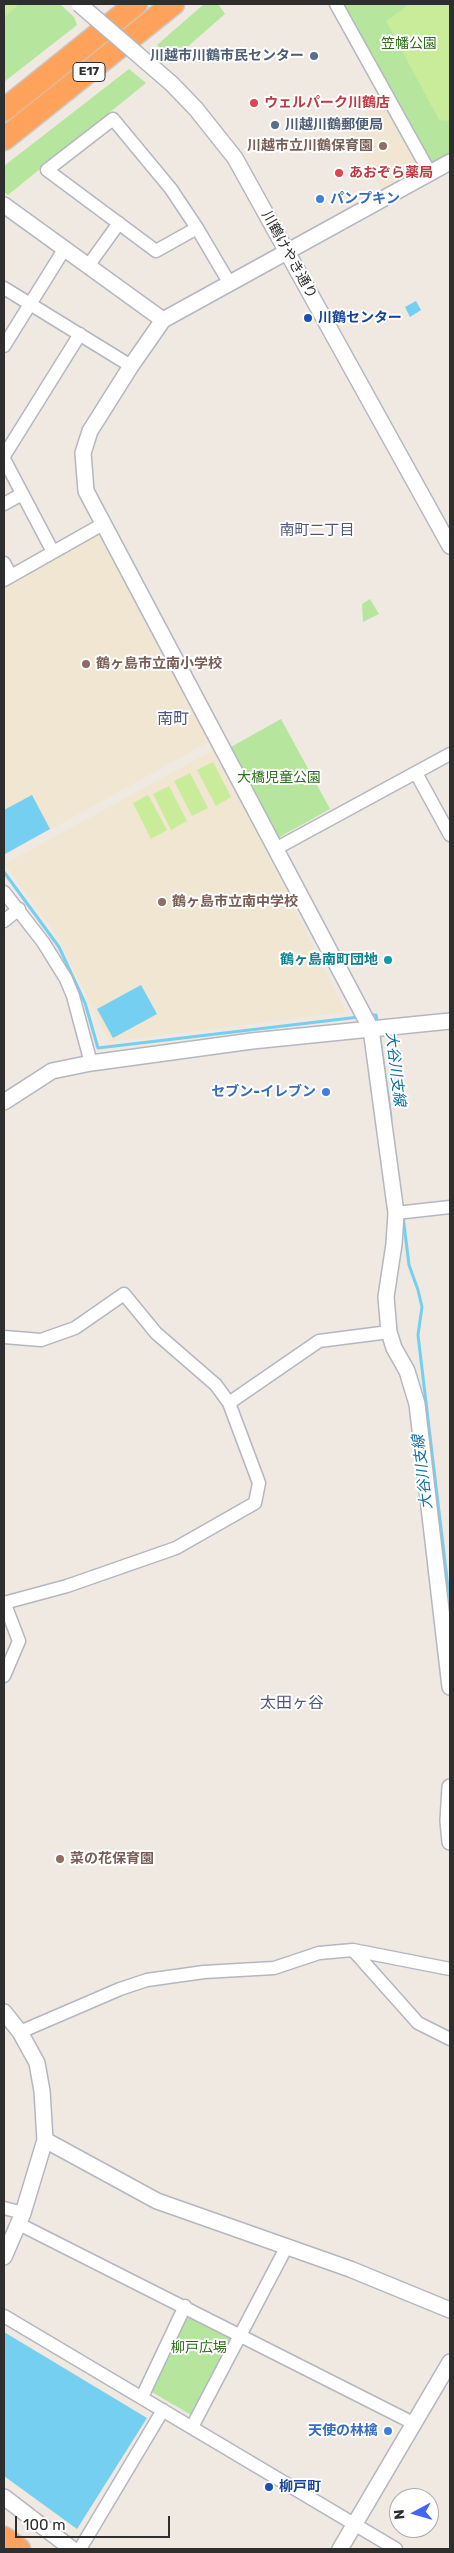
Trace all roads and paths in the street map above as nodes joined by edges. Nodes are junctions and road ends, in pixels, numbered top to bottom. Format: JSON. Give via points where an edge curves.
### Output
{"nodes":[{"id":1,"x":79,"y":4,"type":"edge"},
{"id":2,"x":136,"y":4,"type":"edge"},
{"id":3,"x":173,"y":4,"type":"edge"},
{"id":4,"x":336,"y":4,"type":"edge"},
{"id":5,"x":4,"y":110,"type":"edge"},
{"id":6,"x":4,"y":139,"type":"edge"},
{"id":7,"x":450,"y":162,"type":"edge"},
{"id":8,"x":430,"y":173,"type":"junction"},
{"id":9,"x":4,"y":205,"type":"edge"},
{"id":10,"x":119,"y":224,"type":"junction"},
{"id":11,"x":198,"y":228,"type":"junction"},
{"id":12,"x":65,"y":248,"type":"junction"},
{"id":13,"x":288,"y":251,"type":"junction"},
{"id":14,"x":88,"y":266,"type":"junction"},
{"id":15,"x":230,"y":284,"type":"junction"},
{"id":16,"x":4,"y":288,"type":"edge"},
{"id":17,"x":30,"y":303,"type":"junction"},
{"id":18,"x":163,"y":320,"type":"junction"},
{"id":19,"x":80,"y":334,"type":"junction"},
{"id":20,"x":4,"y":346,"type":"edge"},
{"id":21,"x":131,"y":366,"type":"junction"},
{"id":22,"x":4,"y":458,"type":"edge"},
{"id":23,"x":22,"y":494,"type":"junction"},
{"id":24,"x":4,"y":504,"type":"edge"},
{"id":25,"x":103,"y":524,"type":"junction"},
{"id":26,"x":450,"y":546,"type":"edge"},
{"id":27,"x":53,"y":552,"type":"junction"},
{"id":28,"x":4,"y":563,"type":"edge"},
{"id":29,"x":7,"y":578,"type":"edge"},
{"id":30,"x":450,"y":754,"type":"edge"},
{"id":31,"x":416,"y":773,"type":"junction"},
{"id":32,"x":450,"y":835,"type":"edge"},
{"id":33,"x":277,"y":848,"type":"junction"},
{"id":34,"x":4,"y":892,"type":"edge"},
{"id":35,"x":19,"y":909,"type":"junction"},
{"id":36,"x":4,"y":921,"type":"edge"},
{"id":37,"x":366,"y":1021,"type":"junction"},
{"id":38,"x":450,"y":1021,"type":"edge"},
{"id":39,"x":91,"y":1063,"type":"junction"},
{"id":40,"x":4,"y":1102,"type":"edge"},
{"id":41,"x":450,"y":1207,"type":"edge"},
{"id":42,"x":396,"y":1214,"type":"junction"},
{"id":43,"x":389,"y":1332,"type":"junction"},
{"id":44,"x":4,"y":1337,"type":"edge"},
{"id":45,"x":229,"y":1403,"type":"junction"},
{"id":46,"x":4,"y":1602,"type":"edge"},
{"id":47,"x":4,"y":1676,"type":"edge"},
{"id":48,"x":450,"y":1687,"type":"edge"},
{"id":49,"x":450,"y":1787,"type":"edge"},
{"id":50,"x":450,"y":1842,"type":"edge"},
{"id":51,"x":353,"y":1950,"type":"junction"},
{"id":52,"x":450,"y":1969,"type":"edge"},
{"id":53,"x":4,"y":2014,"type":"edge"},
{"id":54,"x":20,"y":2032,"type":"junction"},
{"id":55,"x":450,"y":2040,"type":"edge"},
{"id":56,"x":45,"y":2140,"type":"junction"},
{"id":57,"x":4,"y":2208,"type":"edge"},
{"id":58,"x":21,"y":2219,"type":"junction"},
{"id":59,"x":287,"y":2246,"type":"junction"},
{"id":60,"x":4,"y":2257,"type":"edge"},
{"id":61,"x":186,"y":2306,"type":"junction"},
{"id":62,"x":450,"y":2310,"type":"edge"},
{"id":63,"x":4,"y":2316,"type":"edge"},
{"id":64,"x":240,"y":2334,"type":"junction"},
{"id":65,"x":450,"y":2362,"type":"edge"},
{"id":66,"x":142,"y":2397,"type":"junction"},
{"id":67,"x":163,"y":2410,"type":"junction"},
{"id":68,"x":415,"y":2424,"type":"junction"},
{"id":69,"x":192,"y":2427,"type":"junction"},
{"id":70,"x":4,"y":2497,"type":"edge"},
{"id":71,"x":354,"y":2525,"type":"junction"},
{"id":72,"x":4,"y":2538,"type":"edge"},
{"id":73,"x":19,"y":2549,"type":"edge"},
{"id":74,"x":72,"y":2549,"type":"edge"},
{"id":75,"x":80,"y":2549,"type":"edge"},
{"id":76,"x":340,"y":2549,"type":"edge"},
{"id":77,"x":396,"y":2549,"type":"edge"}],
"edges":[{"from":1,"to":13,"type":"street","name":"川鶴けやき通り","bridge":true,"via":[[172,84],[196,109],[235,158]]},
{"from":2,"to":5,"type":"highway","number":"E17"},
{"from":3,"to":6,"type":"highway","number":"E17"},
{"from":4,"to":8,"type":"street"},
{"from":7,"to":8,"type":"street"},
{"from":8,"to":13,"type":"street"},
{"from":9,"to":12,"type":"street"},
{"from":10,"to":11,"type":"street","via":[[156,250]]},
{"from":10,"to":11,"type":"street","via":[[47,170],[113,119],[171,189]]},
{"from":10,"to":14,"type":"street"},
{"from":11,"to":15,"type":"street"},
{"from":12,"to":14,"type":"street"},
{"from":12,"to":17,"type":"street"},
{"from":13,"to":15,"type":"street"},
{"from":13,"to":26,"type":"street","name":"川鶴けやき通り"},
{"from":14,"to":18,"type":"street"},
{"from":15,"to":18,"type":"street"},
{"from":16,"to":17,"type":"street"},
{"from":17,"to":19,"type":"street"},
{"from":17,"to":20,"type":"street"},
{"from":18,"to":21,"type":"street"},
{"from":19,"to":21,"type":"street"},
{"from":19,"to":22,"type":"street"},
{"from":21,"to":25,"type":"street","via":[[90,430],[82,453],[86,491]]},
{"from":22,"to":23,"type":"street"},
{"from":23,"to":24,"type":"street"},
{"from":23,"to":27,"type":"street"},
{"from":25,"to":27,"type":"street"},
{"from":25,"to":33,"type":"street"},
{"from":27,"to":29,"type":"street"},
{"from":28,"to":29,"type":"street"},
{"from":30,"to":31,"type":"street"},
{"from":31,"to":32,"type":"street"},
{"from":31,"to":33,"type":"street"},
{"from":33,"to":37,"type":"street"},
{"from":34,"to":35,"type":"street"},
{"from":35,"to":36,"type":"street"},
{"from":35,"to":39,"type":"street","via":[[66,979]]},
{"from":37,"to":38,"type":"street"},
{"from":37,"to":39,"type":"street","via":[[252,1041]]},
{"from":37,"to":42,"type":"street"},
{"from":39,"to":40,"type":"street","via":[[52,1072]]},
{"from":41,"to":42,"type":"street"},
{"from":42,"to":43,"type":"street","via":[[386,1297]]},
{"from":43,"to":45,"type":"street","via":[[319,1341]]},
{"from":43,"to":48,"type":"street","via":[[407,1371],[417,1404]]},
{"from":44,"to":45,"type":"street","via":[[41,1340],[75,1328],[124,1294],[156,1333],[216,1384]]},
{"from":45,"to":46,"type":"street","via":[[259,1483],[255,1503],[176,1548],[67,1586]]},
{"from":46,"to":47,"type":"street","via":[[19,1641]]},
{"from":49,"to":50,"type":"street"},
{"from":51,"to":52,"type":"street"},
{"from":51,"to":54,"type":"street","via":[[319,1952],[274,1968],[204,1972],[147,1980]]},
{"from":51,"to":55,"type":"street","via":[[418,2023]]},
{"from":53,"to":54,"type":"street"},
{"from":54,"to":56,"type":"street","via":[[37,2063]]},
{"from":56,"to":58,"type":"street"},
{"from":56,"to":59,"type":"street","via":[[157,2201]]},
{"from":57,"to":58,"type":"street"},
{"from":58,"to":60,"type":"street"},
{"from":58,"to":61,"type":"street"},
{"from":59,"to":62,"type":"street"},
{"from":59,"to":64,"type":"street"},
{"from":61,"to":64,"type":"street"},
{"from":61,"to":66,"type":"street"},
{"from":63,"to":66,"type":"street"},
{"from":64,"to":68,"type":"street"},
{"from":64,"to":69,"type":"street"},
{"from":65,"to":68,"type":"street"},
{"from":66,"to":67,"type":"street"},
{"from":67,"to":69,"type":"street"},
{"from":67,"to":75,"type":"street"},
{"from":68,"to":71,"type":"street"},
{"from":69,"to":71,"type":"street"},
{"from":70,"to":74,"type":"street"},
{"from":71,"to":76,"type":"street"},
{"from":71,"to":77,"type":"street"},
{"from":72,"to":73,"type":"highway"}]}
